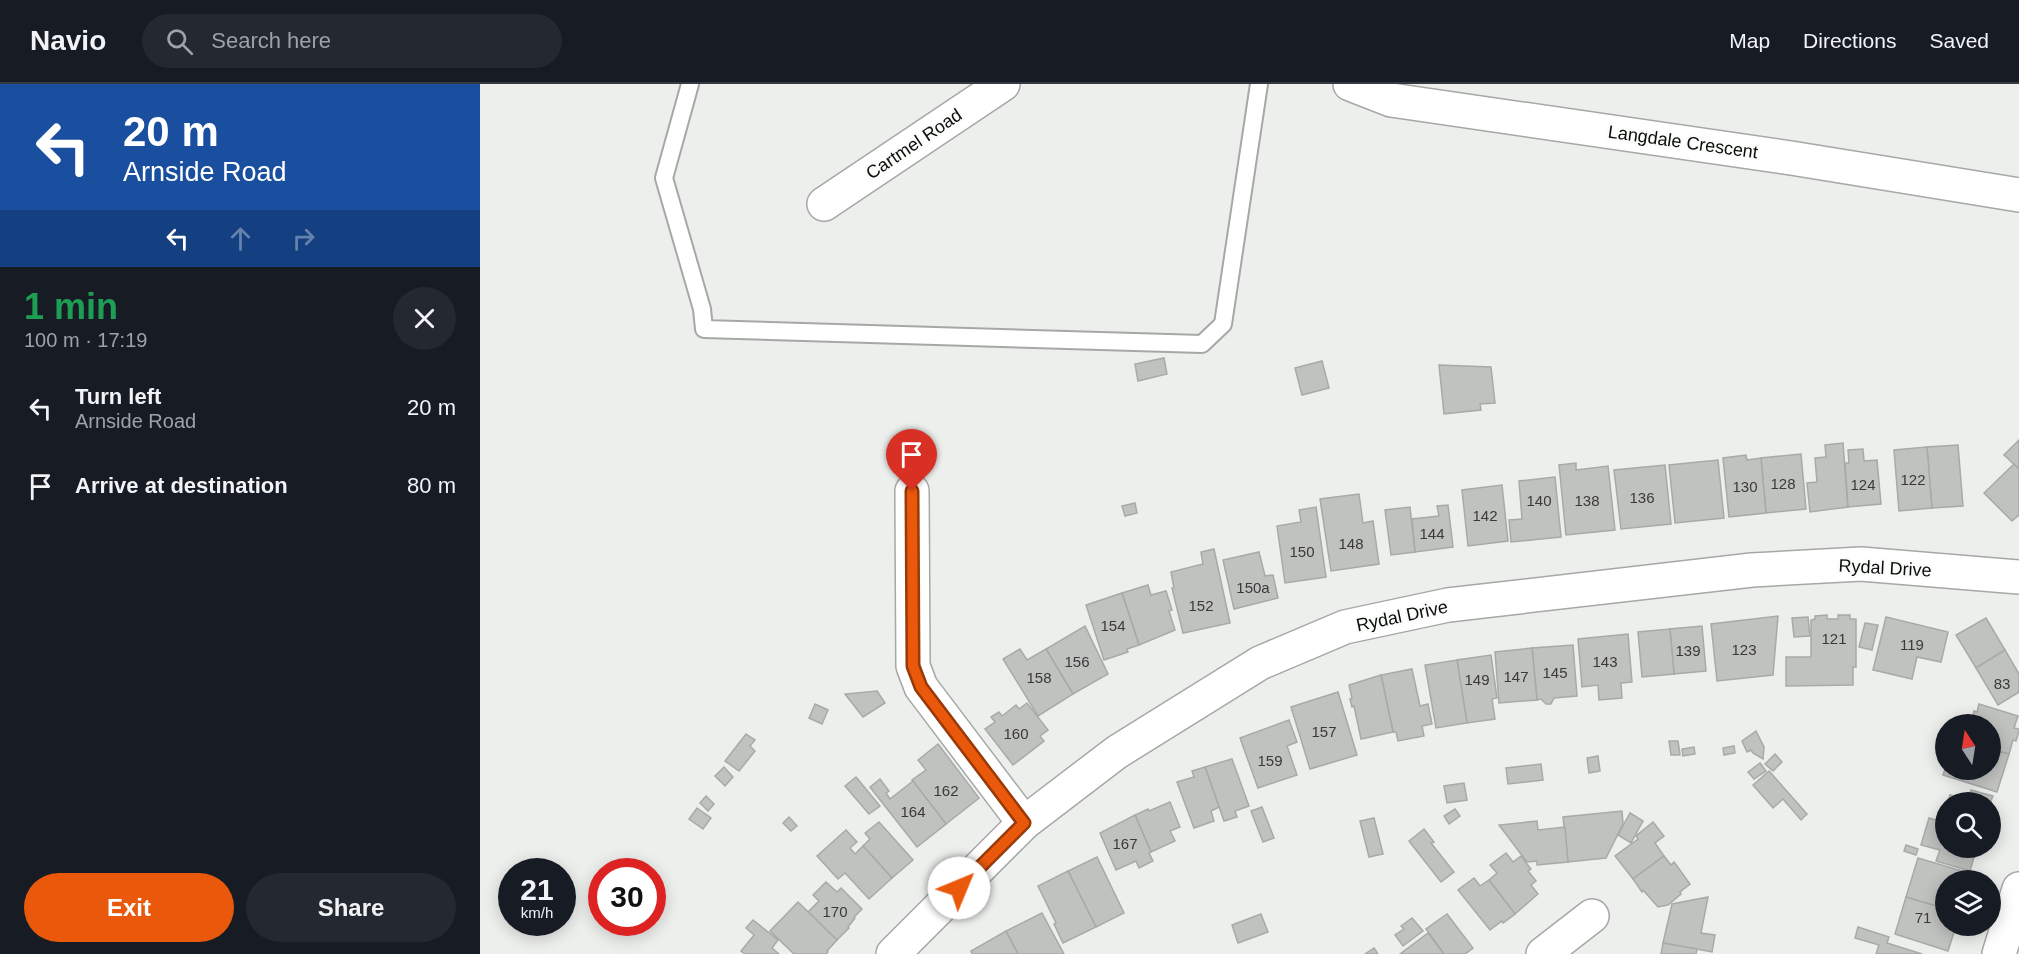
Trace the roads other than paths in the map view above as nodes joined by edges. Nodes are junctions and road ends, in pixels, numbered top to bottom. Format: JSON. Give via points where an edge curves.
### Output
{"nodes":[{"id":1,"x":690,"y":84,"type":"edge"},
{"id":2,"x":1003,"y":84,"type":"edge"},
{"id":3,"x":1259,"y":84,"type":"edge"},
{"id":4,"x":1350,"y":84,"type":"edge"},
{"id":5,"x":2019,"y":195,"type":"edge"},
{"id":6,"x":824,"y":204,"type":"dead end"},
{"id":7,"x":912,"y":491,"type":"dead end"},
{"id":8,"x":2019,"y":577,"type":"edge"},
{"id":9,"x":1024,"y":823,"type":"junction"},
{"id":10,"x":2019,"y":889,"type":"edge"},
{"id":11,"x":1592,"y":916,"type":"dead end"},
{"id":12,"x":893,"y":954,"type":"edge"},
{"id":13,"x":1543,"y":954,"type":"edge"},
{"id":14,"x":1999,"y":954,"type":"edge"}],
"edges":[{"from":1,"to":3,"type":"lane","via":[[664,178],[704,328],[1202,344],[1223,324]]},
{"from":2,"to":6,"type":"street","name":"Cartmel Road"},
{"from":4,"to":5,"type":"street","name":"Langdale Crescent","via":[[1390,100]]},
{"from":7,"to":9,"type":"street","via":[[913,666],[921,687]]},
{"from":8,"to":9,"type":"street","name":"Rydal Drive","via":[[1861,564],[1752,570],[1448,605],[1345,627],[1260,663],[1117,752]]},
{"from":9,"to":12,"type":"street","name":"Rydal Drive"},
{"from":10,"to":14,"type":"street"},
{"from":11,"to":13,"type":"street"}]}
